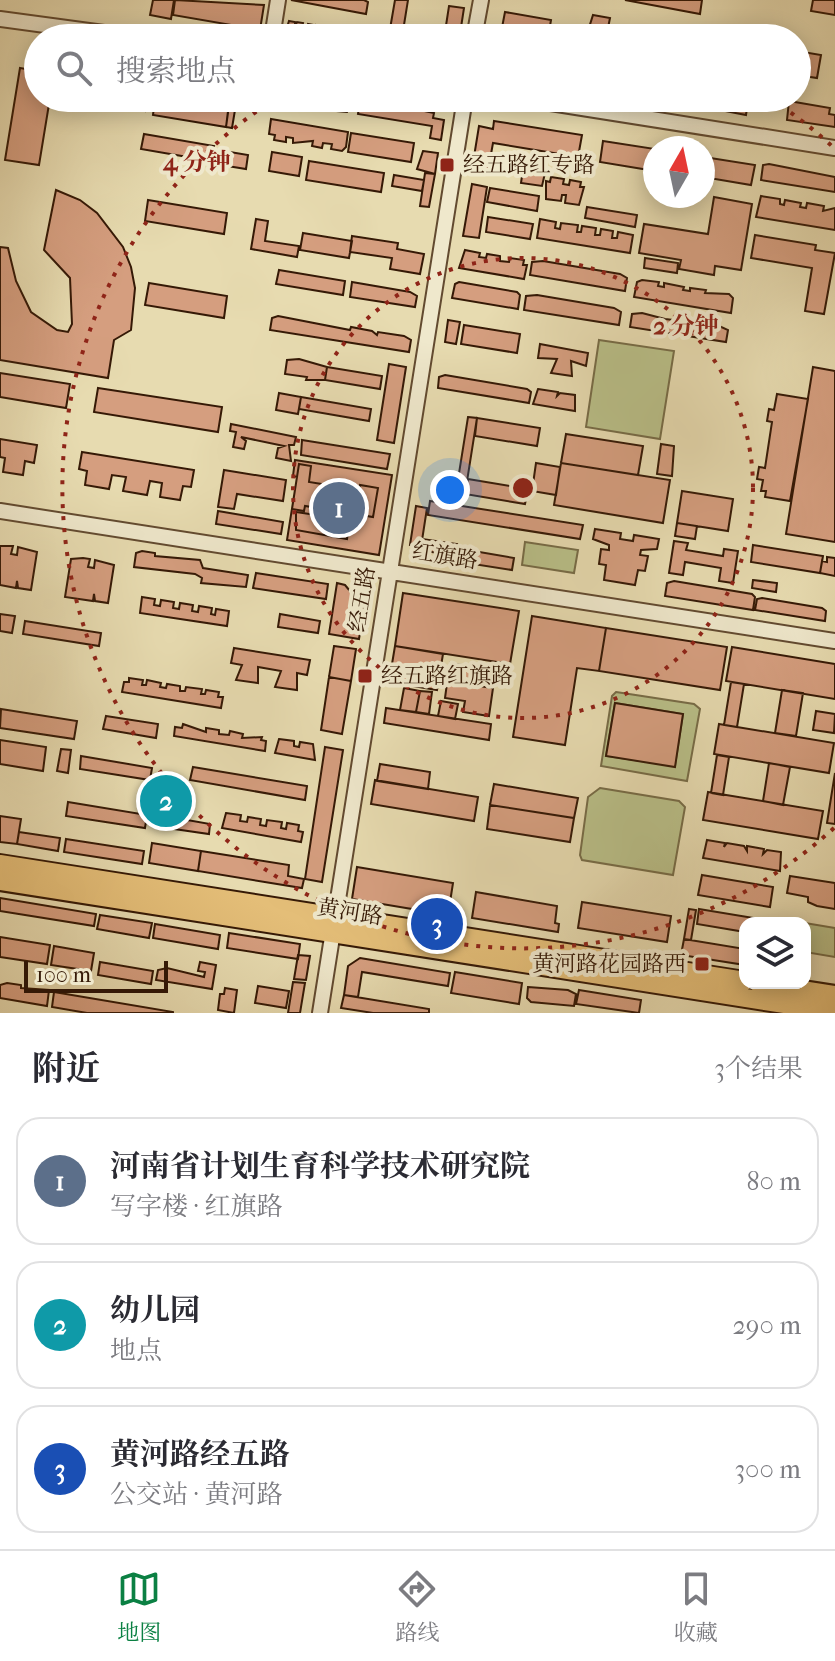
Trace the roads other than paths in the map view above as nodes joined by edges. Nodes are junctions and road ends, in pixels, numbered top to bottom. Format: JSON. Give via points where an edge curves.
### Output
{"nodes":[{"id":1,"x":278,"y":0,"type":"edge"},
{"id":2,"x":481,"y":0,"type":"edge"},
{"id":3,"x":0,"y":19,"type":"edge"},
{"id":4,"x":37,"y":24,"type":"edge"},
{"id":5,"x":274,"y":24,"type":"edge"},
{"id":6,"x":477,"y":24,"type":"edge"},
{"id":7,"x":463,"y":112,"type":"edge"},
{"id":8,"x":607,"y":112,"type":"edge"},
{"id":9,"x":835,"y":148,"type":"edge"},
{"id":10,"x":0,"y":511,"type":"edge"},
{"id":11,"x":389,"y":570,"type":"junction"},
{"id":12,"x":835,"y":641,"type":"edge"},
{"id":13,"x":0,"y":864,"type":"edge"},
{"id":14,"x":0,"y":881,"type":"edge"},
{"id":15,"x":333,"y":925,"type":"junction"},
{"id":16,"x":739,"y":980,"type":"edge"},
{"id":17,"x":796,"y":989,"type":"edge"},
{"id":18,"x":835,"y":995,"type":"edge"},
{"id":19,"x":835,"y":1012,"type":"edge"},
{"id":20,"x":320,"y":1013,"type":"edge"}],
"edges":[{"from":1,"to":5,"type":"street"},
{"from":2,"to":6,"type":"street"},
{"from":3,"to":4,"type":"street"},
{"from":7,"to":11,"type":"street","name":"经五路"},
{"from":8,"to":9,"type":"street"},
{"from":10,"to":11,"type":"street","name":"红旗路"},
{"from":11,"to":12,"type":"street","name":"红旗路"},
{"from":11,"to":15,"type":"street","name":"经五路"},
{"from":13,"to":15,"type":"main road","name":"黄河路"},
{"from":14,"to":15,"type":"main road","name":"黄河路"},
{"from":15,"to":16,"type":"main road","name":"黄河路"},
{"from":15,"to":19,"type":"main road","name":"黄河路"},
{"from":15,"to":20,"type":"street","name":"经五路"},
{"from":17,"to":18,"type":"main road"}]}
